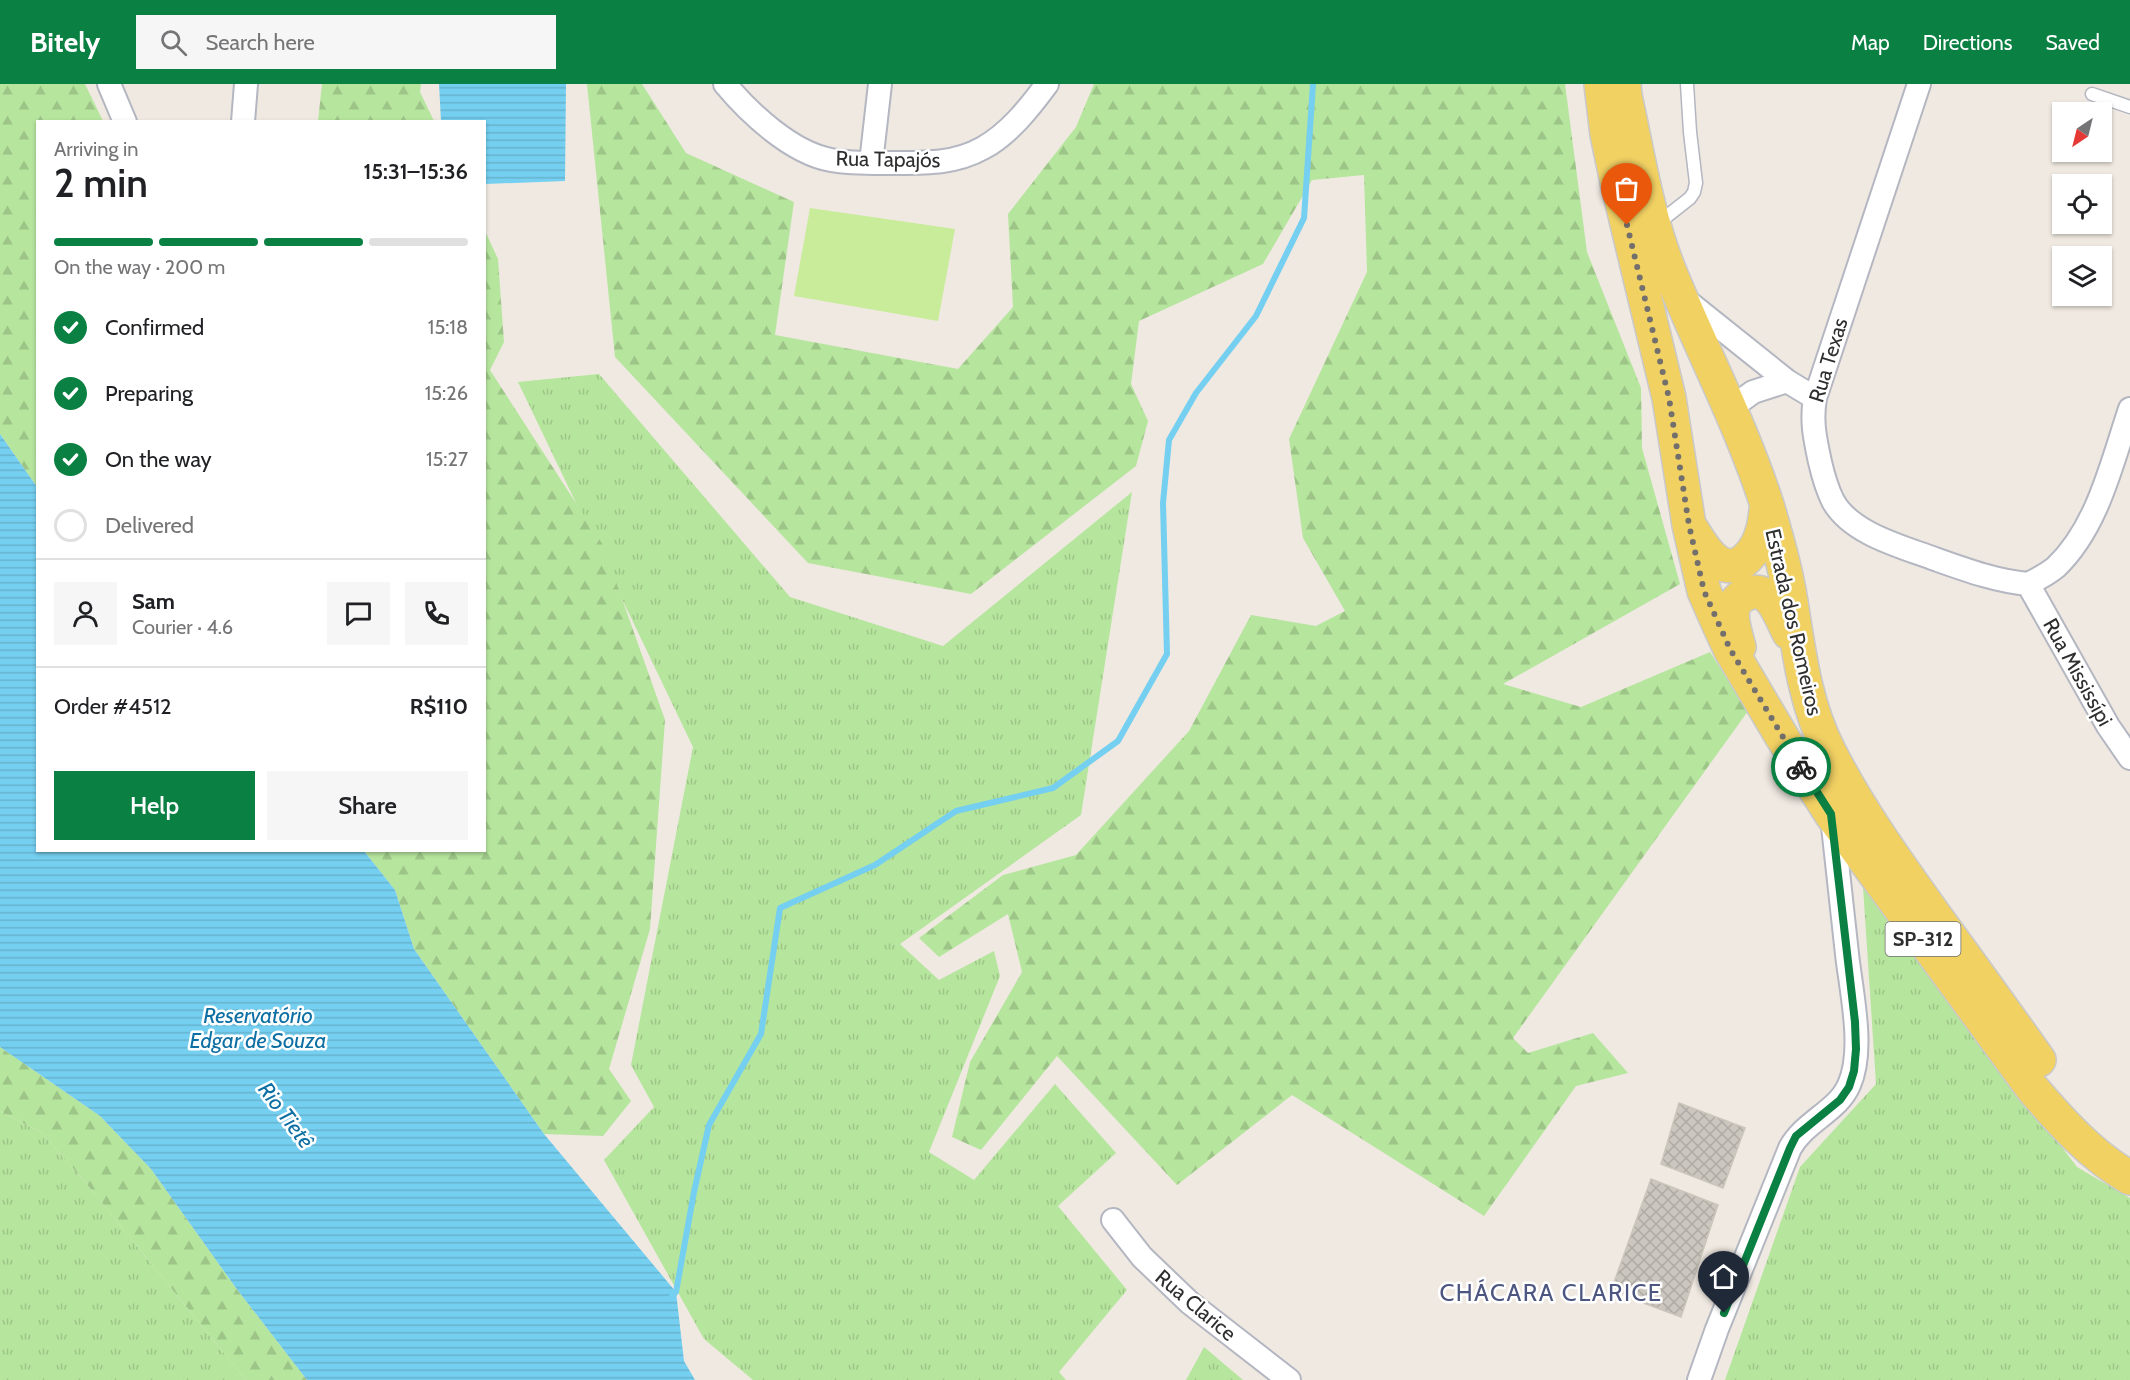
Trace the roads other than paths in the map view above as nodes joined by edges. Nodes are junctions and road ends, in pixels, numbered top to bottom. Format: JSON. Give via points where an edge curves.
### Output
{"nodes":[{"id":1,"x":109,"y":84,"type":"edge"},
{"id":2,"x":246,"y":84,"type":"edge"},
{"id":3,"x":725,"y":84,"type":"edge"},
{"id":4,"x":880,"y":84,"type":"edge"},
{"id":5,"x":1047,"y":84,"type":"edge"},
{"id":6,"x":1601,"y":84,"type":"edge"},
{"id":7,"x":1624,"y":84,"type":"edge"},
{"id":8,"x":1687,"y":84,"type":"edge"},
{"id":9,"x":1919,"y":84,"type":"edge"},
{"id":10,"x":2092,"y":94,"type":"dead end"},
{"id":11,"x":2130,"y":107,"type":"edge"},
{"id":12,"x":125,"y":120,"type":"edge"},
{"id":13,"x":243,"y":120,"type":"edge"},
{"id":14,"x":871,"y":164,"type":"junction"},
{"id":15,"x":1654,"y":226,"type":"junction"},
{"id":16,"x":1681,"y":296,"type":"junction"},
{"id":17,"x":1787,"y":381,"type":"junction"},
{"id":18,"x":1815,"y":398,"type":"junction"},
{"id":19,"x":1731,"y":408,"type":"junction"},
{"id":20,"x":2130,"y":409,"type":"edge"},
{"id":21,"x":1767,"y":505,"type":"junction"},
{"id":22,"x":1689,"y":525,"type":"junction"},
{"id":23,"x":2028,"y":584,"type":"junction"},
{"id":24,"x":1797,"y":646,"type":"junction"},
{"id":25,"x":1746,"y":675,"type":"junction"},
{"id":26,"x":2130,"y":758,"type":"edge"},
{"id":27,"x":1831,"y":814,"type":"junction"},
{"id":28,"x":2130,"y":1151,"type":"edge"},
{"id":29,"x":2130,"y":1178,"type":"edge"},
{"id":30,"x":1113,"y":1220,"type":"dead end"},
{"id":31,"x":1289,"y":1380,"type":"edge"},
{"id":32,"x":1699,"y":1380,"type":"edge"}],
"edges":[{"from":1,"to":12,"type":"street"},
{"from":2,"to":13,"type":"street"},
{"from":3,"to":14,"type":"street","name":"Rua Tapajós","via":[[764,123],[802,150],[830,160]]},
{"from":4,"to":14,"type":"street"},
{"from":5,"to":14,"type":"street","name":"Rua Tapajós","via":[[1004,134],[984,148],[937,163]]},
{"from":6,"to":22,"type":"main road","name":"Estrada dos Romeiros","number":"SP-312","via":[[1617,182],[1669,398]]},
{"from":7,"to":15,"type":"main road","name":"Estrada dos Romeiros","number":"SP-312"},
{"from":8,"to":15,"type":"lane","via":[[1694,192]]},
{"from":9,"to":18,"type":"street","name":"Rua Texas"},
{"from":10,"to":11,"type":"lane"},
{"from":15,"to":16,"type":"main road","name":"Estrada dos Romeiros","number":"SP-312"},
{"from":16,"to":17,"type":"street"},
{"from":16,"to":19,"type":"main road","name":"Estrada dos Romeiros","number":"SP-312"},
{"from":17,"to":18,"type":"street"},
{"from":17,"to":19,"type":"street","via":[[1753,392]]},
{"from":18,"to":23,"type":"street","name":"Rua Texas","via":[[1812,424],[1825,480],[1834,502],[1850,520],[1881,540],[1970,571]]},
{"from":19,"to":21,"type":"main road","name":"Estrada dos Romeiros","number":"SP-312"},
{"from":20,"to":23,"type":"street","via":[[2086,528],[2055,567]]},
{"from":21,"to":22,"type":"main road","via":[[1756,546],[1738,565],[1718,563]]},
{"from":21,"to":24,"type":"main road","name":"Estrada dos Romeiros","number":"SP-312","via":[[1783,561]]},
{"from":22,"to":25,"type":"main road","name":"Estrada dos Romeiros","number":"SP-312","via":[[1704,591]]},
{"from":23,"to":26,"type":"street","name":"Rua Mississípi"},
{"from":24,"to":25,"type":"main road","via":[[1768,597],[1750,592],[1739,598],[1731,613]]},
{"from":24,"to":28,"type":"main road","name":"Estrada dos Romeiros","number":"SP-312","via":[[1809,702],[1828,750],[1897,863],[2050,1075],[2074,1104]]},
{"from":25,"to":27,"type":"main road","name":"Estrada dos Romeiros","number":"SP-312"},
{"from":27,"to":29,"type":"main road","name":"Estrada dos Romeiros","number":"SP-312","via":[[2032,1088],[2091,1150]]},
{"from":27,"to":32,"type":"street","via":[[1855,1022],[1854,1071],[1840,1100],[1796,1136]]},
{"from":30,"to":31,"type":"street","name":"Rua Clarice","via":[[1142,1257],[1190,1303]]}]}
